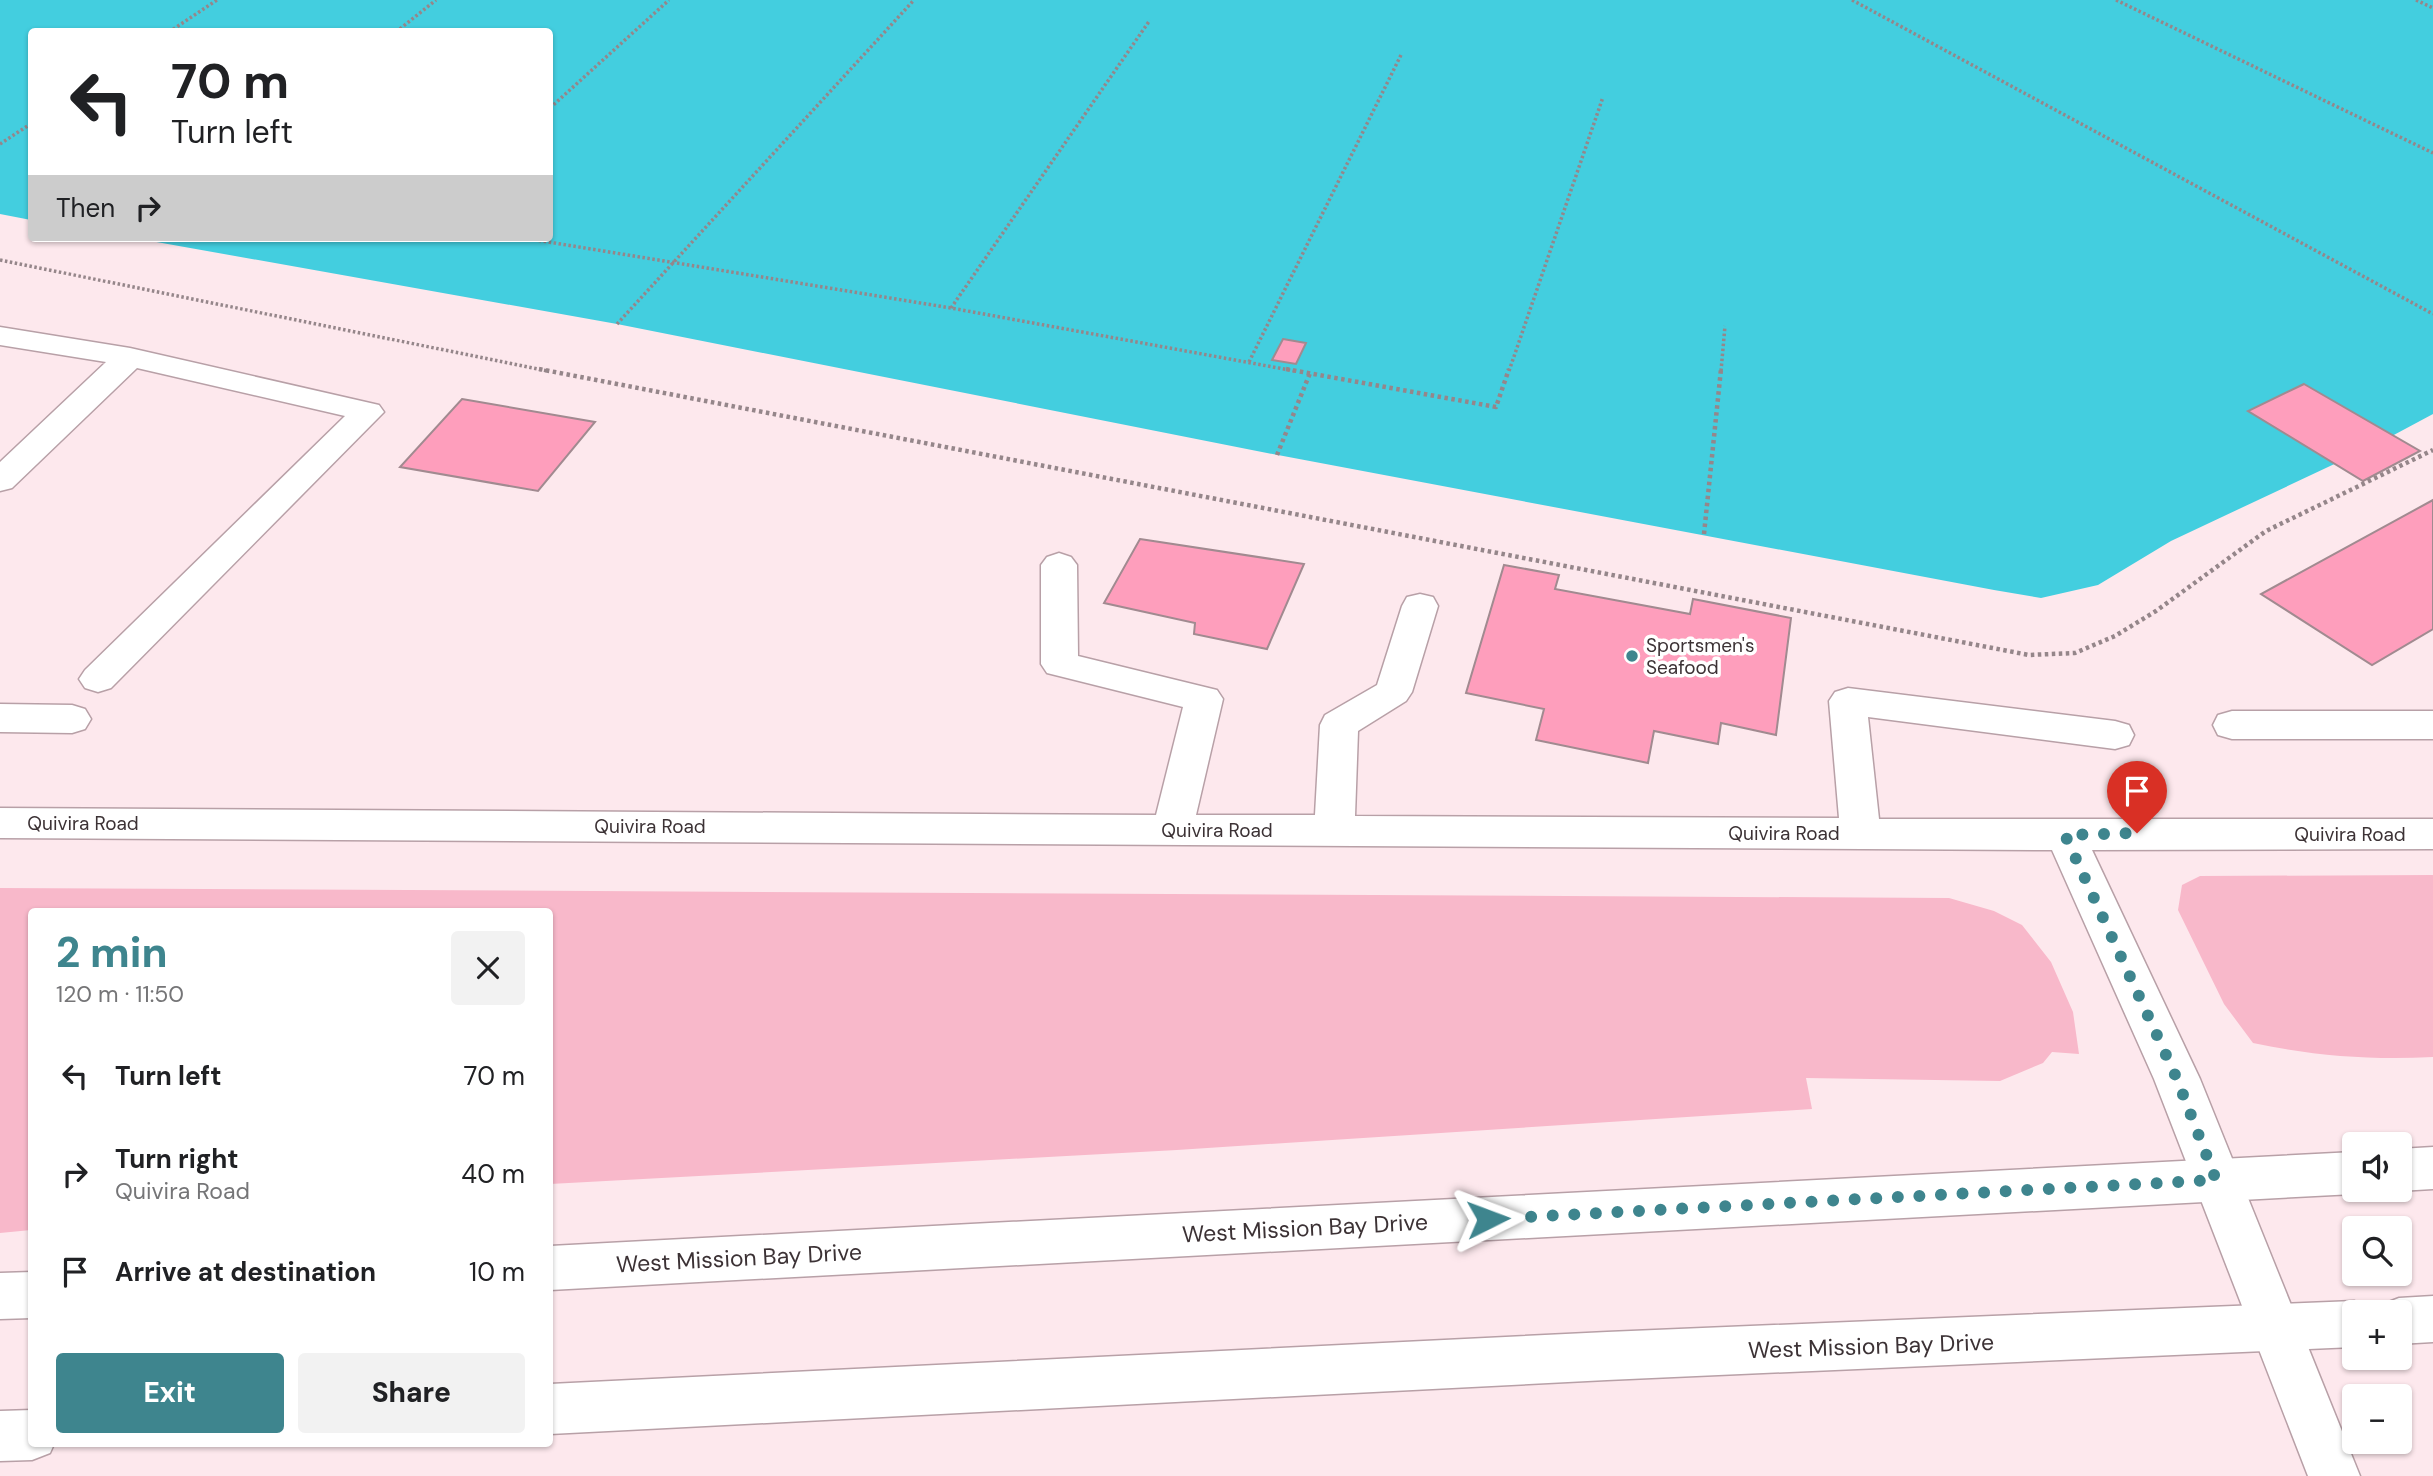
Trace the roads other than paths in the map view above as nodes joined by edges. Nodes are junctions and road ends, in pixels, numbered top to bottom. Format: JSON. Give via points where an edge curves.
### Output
{"nodes":[{"id":1,"x":0,"y":336,"type":"edge"},
{"id":2,"x":130,"y":357,"type":"junction"},
{"id":3,"x":0,"y":481,"type":"edge"},
{"id":4,"x":1059,"y":565,"type":"dead end"},
{"id":5,"x":1420,"y":606,"type":"dead end"},
{"id":6,"x":98,"y":679,"type":"dead end"},
{"id":7,"x":0,"y":718,"type":"edge"},
{"id":8,"x":72,"y":719,"type":"dead end"},
{"id":9,"x":2232,"y":725,"type":"dead end"},
{"id":10,"x":2433,"y":725,"type":"edge"},
{"id":11,"x":2115,"y":735,"type":"dead end"},
{"id":12,"x":0,"y":823,"type":"edge"},
{"id":13,"x":1172,"y":829,"type":"junction"},
{"id":14,"x":1334,"y":830,"type":"junction"},
{"id":15,"x":1860,"y":833,"type":"junction"},
{"id":16,"x":2433,"y":834,"type":"edge"},
{"id":17,"x":2065,"y":835,"type":"junction"},
{"id":18,"x":2433,"y":1168,"type":"edge"},
{"id":19,"x":2412,"y":1169,"type":"edge"},
{"id":20,"x":2342,"y":1173,"type":"edge"},
{"id":21,"x":2216,"y":1180,"type":"junction"},
{"id":22,"x":553,"y":1268,"type":"edge"},
{"id":23,"x":28,"y":1295,"type":"edge"},
{"id":24,"x":0,"y":1296,"type":"edge"},
{"id":25,"x":2433,"y":1319,"type":"edge"},
{"id":26,"x":2412,"y":1320,"type":"edge"},
{"id":27,"x":2342,"y":1325,"type":"edge"},
{"id":28,"x":2275,"y":1330,"type":"junction"},
{"id":29,"x":553,"y":1409,"type":"edge"},
{"id":30,"x":28,"y":1434,"type":"edge"},
{"id":31,"x":0,"y":1436,"type":"edge"},
{"id":32,"x":2334,"y":1476,"type":"edge"}],
"edges":[{"from":1,"to":2,"type":"street"},
{"from":2,"to":3,"type":"street"},
{"from":2,"to":6,"type":"street","via":[[368,412]]},
{"from":4,"to":13,"type":"street","via":[[1060,664],[1204,699]]},
{"from":5,"to":14,"type":"street","via":[[1393,692],[1339,725]]},
{"from":7,"to":8,"type":"street"},
{"from":9,"to":10,"type":"street"},
{"from":11,"to":15,"type":"street","via":[[1848,701]]},
{"from":12,"to":13,"type":"street","name":"Quivira Road"},
{"from":13,"to":14,"type":"street","name":"Quivira Road"},
{"from":14,"to":15,"type":"street","name":"Quivira Road"},
{"from":15,"to":17,"type":"street","name":"Quivira Road"},
{"from":16,"to":17,"type":"street","name":"Quivira Road"},
{"from":17,"to":21,"type":"street","via":[[2177,1079]]},
{"from":18,"to":19,"type":"street"},
{"from":20,"to":21,"type":"street","name":"West Mission Bay Drive"},
{"from":21,"to":22,"type":"street","name":"West Mission Bay Drive"},
{"from":21,"to":28,"type":"street"},
{"from":23,"to":24,"type":"street"},
{"from":25,"to":26,"type":"street"},
{"from":27,"to":28,"type":"street","name":"West Mission Bay Drive"},
{"from":28,"to":29,"type":"street","name":"West Mission Bay Drive","via":[[1607,1356]]},
{"from":28,"to":32,"type":"street"},
{"from":30,"to":31,"type":"street"}]}
